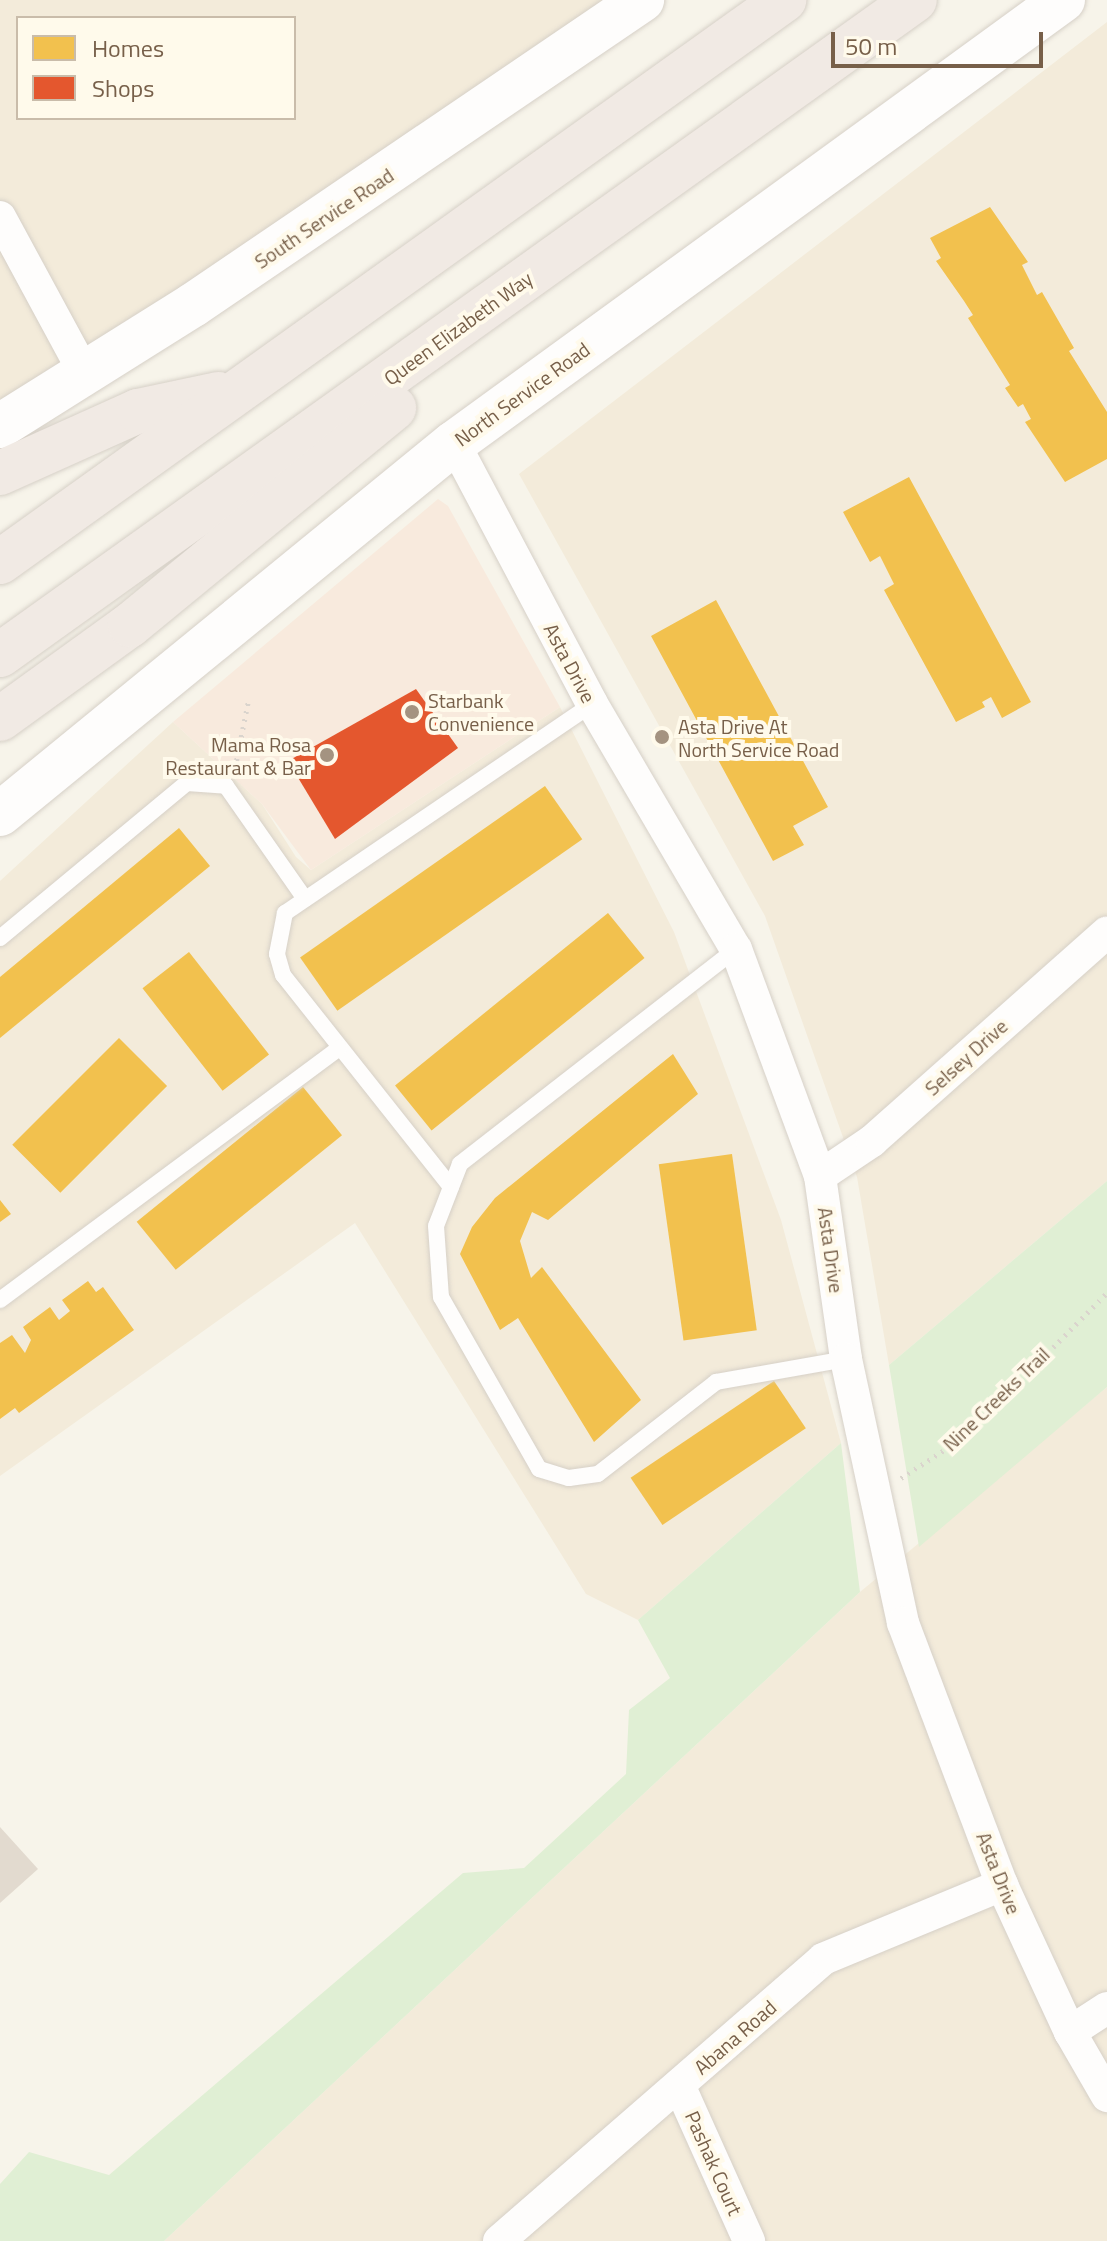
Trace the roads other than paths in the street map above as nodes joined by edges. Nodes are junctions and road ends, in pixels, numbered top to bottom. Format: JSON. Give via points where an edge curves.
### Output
{"nodes":[{"id":1,"x":642,"y":0,"type":"edge"},
{"id":2,"x":784,"y":0,"type":"edge"},
{"id":3,"x":915,"y":0,"type":"edge"},
{"id":4,"x":1063,"y":0,"type":"edge"},
{"id":5,"x":625,"y":208,"type":"junction"},
{"id":6,"x":0,"y":217,"type":"edge"},
{"id":7,"x":85,"y":374,"type":"junction"},
{"id":8,"x":232,"y":391,"type":"junction"},
{"id":9,"x":0,"y":426,"type":"edge"},
{"id":10,"x":454,"y":443,"type":"junction"},
{"id":11,"x":0,"y":473,"type":"edge"},
{"id":12,"x":0,"y":562,"type":"edge"},
{"id":13,"x":0,"y":655,"type":"edge"},
{"id":14,"x":592,"y":704,"type":"junction"},
{"id":15,"x":0,"y":719,"type":"edge"},
{"id":16,"x":0,"y":814,"type":"edge"},
{"id":17,"x":305,"y":899,"type":"junction"},
{"id":18,"x":1107,"y":932,"type":"edge"},
{"id":19,"x":0,"y":938,"type":"edge"},
{"id":20,"x":736,"y":949,"type":"junction"},
{"id":21,"x":339,"y":1048,"type":"junction"},
{"id":22,"x":820,"y":1176,"type":"junction"},
{"id":23,"x":451,"y":1187,"type":"junction"},
{"id":24,"x":0,"y":1300,"type":"edge"},
{"id":25,"x":846,"y":1359,"type":"junction"},
{"id":26,"x":1002,"y":1885,"type":"junction"},
{"id":27,"x":1107,"y":2008,"type":"edge"},
{"id":28,"x":1070,"y":2032,"type":"junction"},
{"id":29,"x":679,"y":2085,"type":"junction"},
{"id":30,"x":1107,"y":2096,"type":"edge"},
{"id":31,"x":499,"y":2241,"type":"edge"},
{"id":32,"x":749,"y":2241,"type":"edge"}],
"edges":[{"from":1,"to":7,"type":"street","name":"South Service Road"},
{"from":2,"to":8,"type":"highway"},
{"from":3,"to":5,"type":"highway","name":"Queen Elizabeth Way"},
{"from":4,"to":10,"type":"street","name":"North Service Road"},
{"from":5,"to":13,"type":"highway","name":"Queen Elizabeth Way"},
{"from":5,"to":15,"type":"highway","via":[[443,368],[130,625]]},
{"from":6,"to":7,"type":"street"},
{"from":7,"to":9,"type":"street","name":"South Service Road"},
{"from":8,"to":11,"type":"highway","via":[[138,411]]},
{"from":8,"to":12,"type":"highway"},
{"from":10,"to":14,"type":"street","name":"Asta Drive"},
{"from":10,"to":16,"type":"street","name":"North Service Road"},
{"from":14,"to":17,"type":"lane"},
{"from":14,"to":20,"type":"street","name":"Asta Drive"},
{"from":17,"to":19,"type":"lane","via":[[226,786],[187,783]]},
{"from":17,"to":21,"type":"lane","via":[[285,913],[277,954],[283,975]]},
{"from":18,"to":22,"type":"street","name":"Selsey Drive","via":[[872,1141]]},
{"from":20,"to":22,"type":"street","name":"Asta Drive"},
{"from":20,"to":23,"type":"lane","via":[[460,1164]]},
{"from":21,"to":23,"type":"lane"},
{"from":21,"to":24,"type":"lane"},
{"from":22,"to":25,"type":"street","name":"Asta Drive"},
{"from":23,"to":25,"type":"lane","via":[[436,1226],[441,1297],[539,1469],[569,1478],[598,1474],[716,1382]]},
{"from":25,"to":26,"type":"street","name":"Asta Drive","via":[[903,1623]]},
{"from":26,"to":28,"type":"street","name":"Asta Drive"},
{"from":26,"to":29,"type":"street","name":"Abana Road","via":[[823,1959]]},
{"from":27,"to":28,"type":"street"},
{"from":28,"to":30,"type":"street","name":"Asta Drive"},
{"from":29,"to":31,"type":"street","name":"Abana Road"},
{"from":29,"to":32,"type":"street","name":"Pashak Court"}]}
